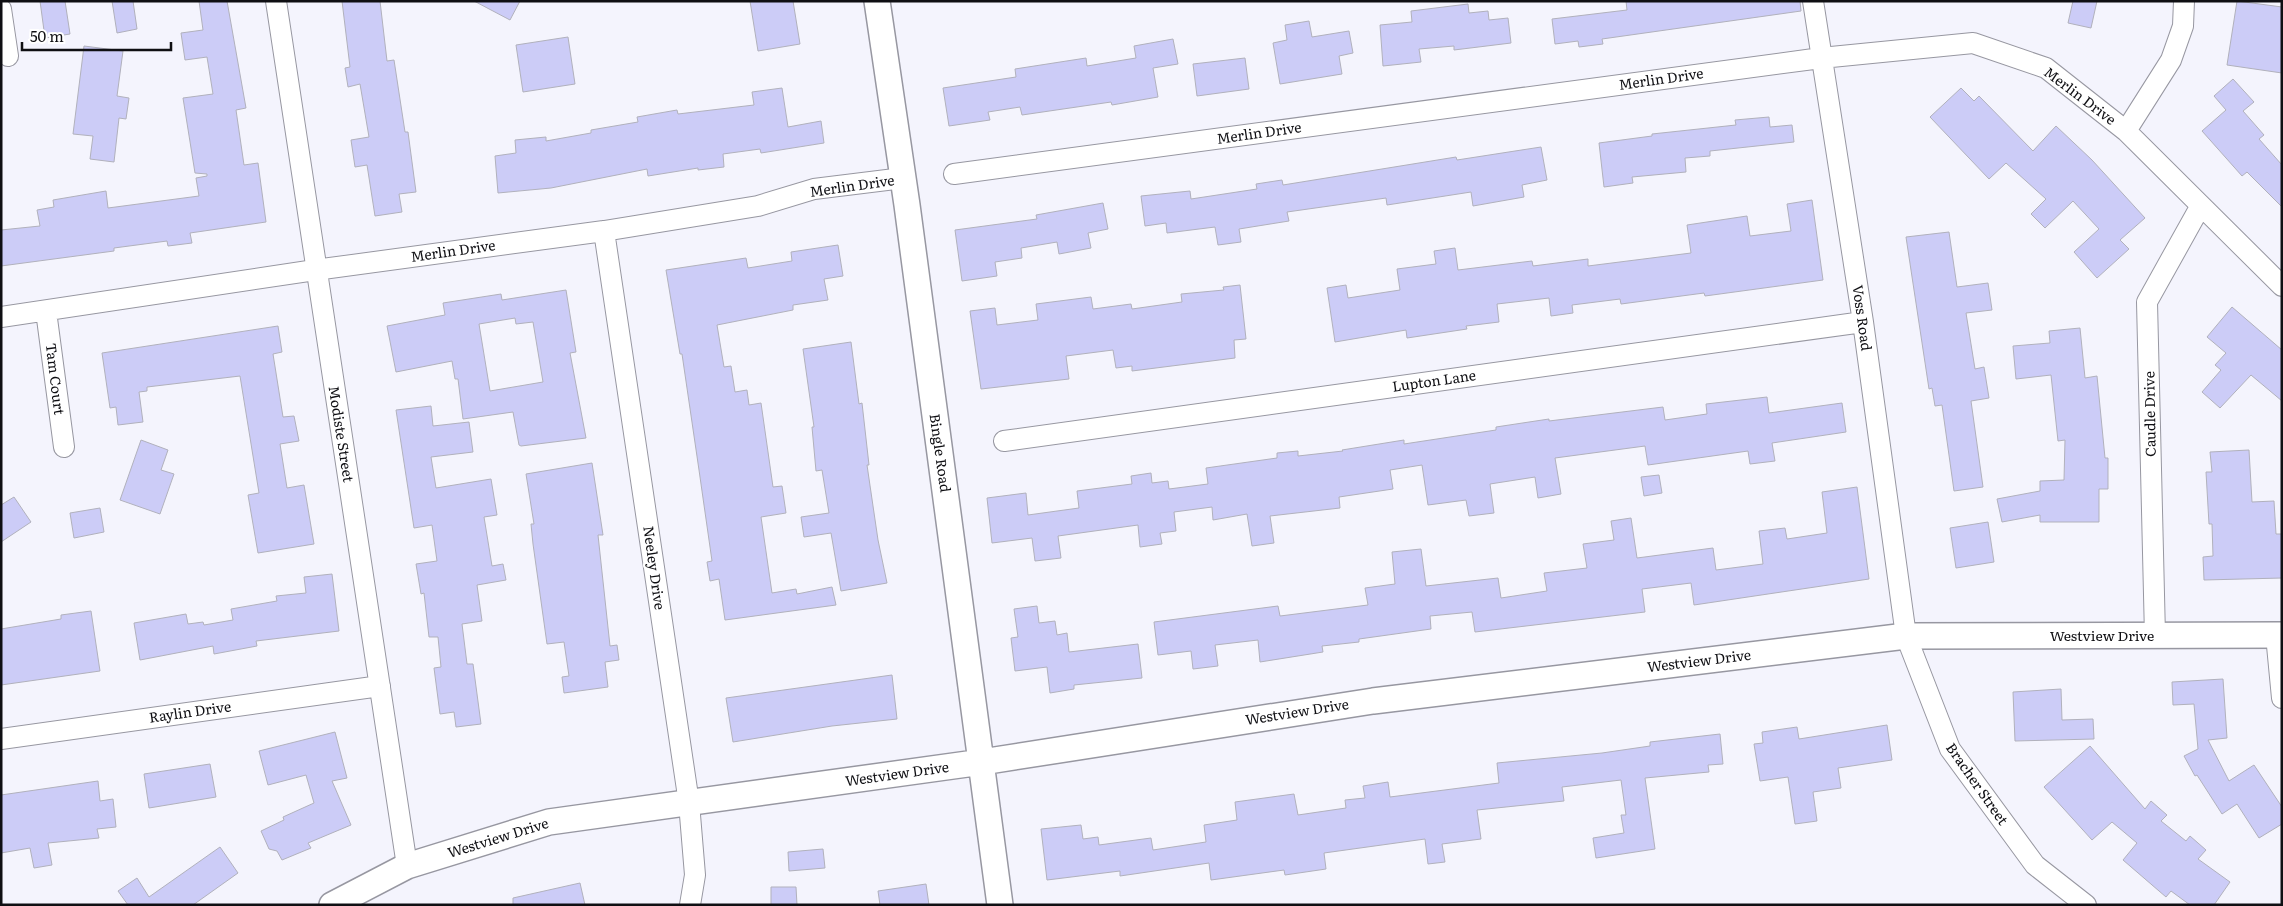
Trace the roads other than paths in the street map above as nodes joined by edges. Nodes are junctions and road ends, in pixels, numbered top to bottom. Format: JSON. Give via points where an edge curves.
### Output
{"nodes":[{"id":1,"x":276,"y":1,"type":"edge"},
{"id":2,"x":877,"y":1,"type":"edge"},
{"id":3,"x":1813,"y":1,"type":"edge"},
{"id":4,"x":2184,"y":1,"type":"edge"},
{"id":5,"x":1,"y":9,"type":"edge"},
{"id":6,"x":8,"y":56,"type":"dead end"},
{"id":7,"x":1821,"y":58,"type":"junction"},
{"id":8,"x":2126,"y":131,"type":"junction"},
{"id":9,"x":954,"y":174,"type":"dead end"},
{"id":10,"x":903,"y":178,"type":"junction"},
{"id":11,"x":2200,"y":207,"type":"junction"},
{"id":12,"x":604,"y":232,"type":"junction"},
{"id":13,"x":316,"y":270,"type":"junction"},
{"id":14,"x":2282,"y":286,"type":"edge"},
{"id":15,"x":46,"y":310,"type":"junction"},
{"id":16,"x":1,"y":317,"type":"edge"},
{"id":17,"x":1863,"y":322,"type":"junction"},
{"id":18,"x":1004,"y":440,"type":"dead end"},
{"id":19,"x":64,"y":447,"type":"dead end"},
{"id":20,"x":2279,"y":635,"type":"edge"},
{"id":21,"x":1906,"y":636,"type":"junction"},
{"id":22,"x":2155,"y":636,"type":"junction"},
{"id":23,"x":380,"y":686,"type":"junction"},
{"id":24,"x":2282,"y":698,"type":"edge"},
{"id":25,"x":1,"y":739,"type":"edge"},
{"id":26,"x":982,"y":762,"type":"junction"},
{"id":27,"x":689,"y":803,"type":"junction"},
{"id":28,"x":407,"y":866,"type":"junction"},
{"id":29,"x":332,"y":905,"type":"edge"},
{"id":30,"x":690,"y":905,"type":"edge"},
{"id":31,"x":1000,"y":905,"type":"edge"},
{"id":32,"x":2086,"y":905,"type":"edge"}],
"edges":[{"from":1,"to":13,"type":"street","name":"Modiste Street"},
{"from":2,"to":10,"type":"main road","name":"Bingle Road"},
{"from":3,"to":7,"type":"street","name":"Voss Road"},
{"from":4,"to":8,"type":"street","via":[[2183,26],[2171,60]]},
{"from":5,"to":6,"type":"street"},
{"from":7,"to":8,"type":"street","name":"Merlin Drive","via":[[1973,43],[2046,68]]},
{"from":7,"to":9,"type":"street","name":"Merlin Drive"},
{"from":7,"to":17,"type":"street","name":"Voss Road"},
{"from":8,"to":11,"type":"street","name":"Merlin Drive"},
{"from":10,"to":12,"type":"street","name":"Merlin Drive","via":[[814,189],[758,206]]},
{"from":10,"to":26,"type":"main road","name":"Bingle Road"},
{"from":11,"to":14,"type":"street","name":"Merlin Drive"},
{"from":11,"to":22,"type":"street","name":"Caudle Drive","via":[[2147,302]]},
{"from":12,"to":13,"type":"street","name":"Merlin Drive"},
{"from":12,"to":27,"type":"street","name":"Neeley Drive"},
{"from":13,"to":15,"type":"street","name":"Merlin Drive"},
{"from":13,"to":23,"type":"street","name":"Modiste Street"},
{"from":15,"to":16,"type":"street","name":"Merlin Drive"},
{"from":15,"to":19,"type":"street","name":"Tam Court"},
{"from":17,"to":18,"type":"street","name":"Lupton Lane"},
{"from":17,"to":21,"type":"street","name":"Voss Road"},
{"from":20,"to":22,"type":"main road","name":"Westview Drive"},
{"from":20,"to":24,"type":"street"},
{"from":21,"to":22,"type":"main road","name":"Westview Drive"},
{"from":21,"to":26,"type":"main road","name":"Westview Drive","via":[[1373,701]]},
{"from":21,"to":32,"type":"street","name":"Bracher Street","via":[[1950,749],[2035,865]]},
{"from":23,"to":25,"type":"street","name":"Raylin Drive"},
{"from":23,"to":28,"type":"street","name":"Modiste Street"},
{"from":26,"to":27,"type":"main road","name":"Westview Drive"},
{"from":26,"to":31,"type":"main road","name":"Bingle Road"},
{"from":27,"to":28,"type":"main road","name":"Westview Drive","via":[[549,822]]},
{"from":27,"to":30,"type":"street","name":"Neeley Drive","via":[[695,875]]},
{"from":28,"to":29,"type":"main road","name":"Westview Drive"}]}
